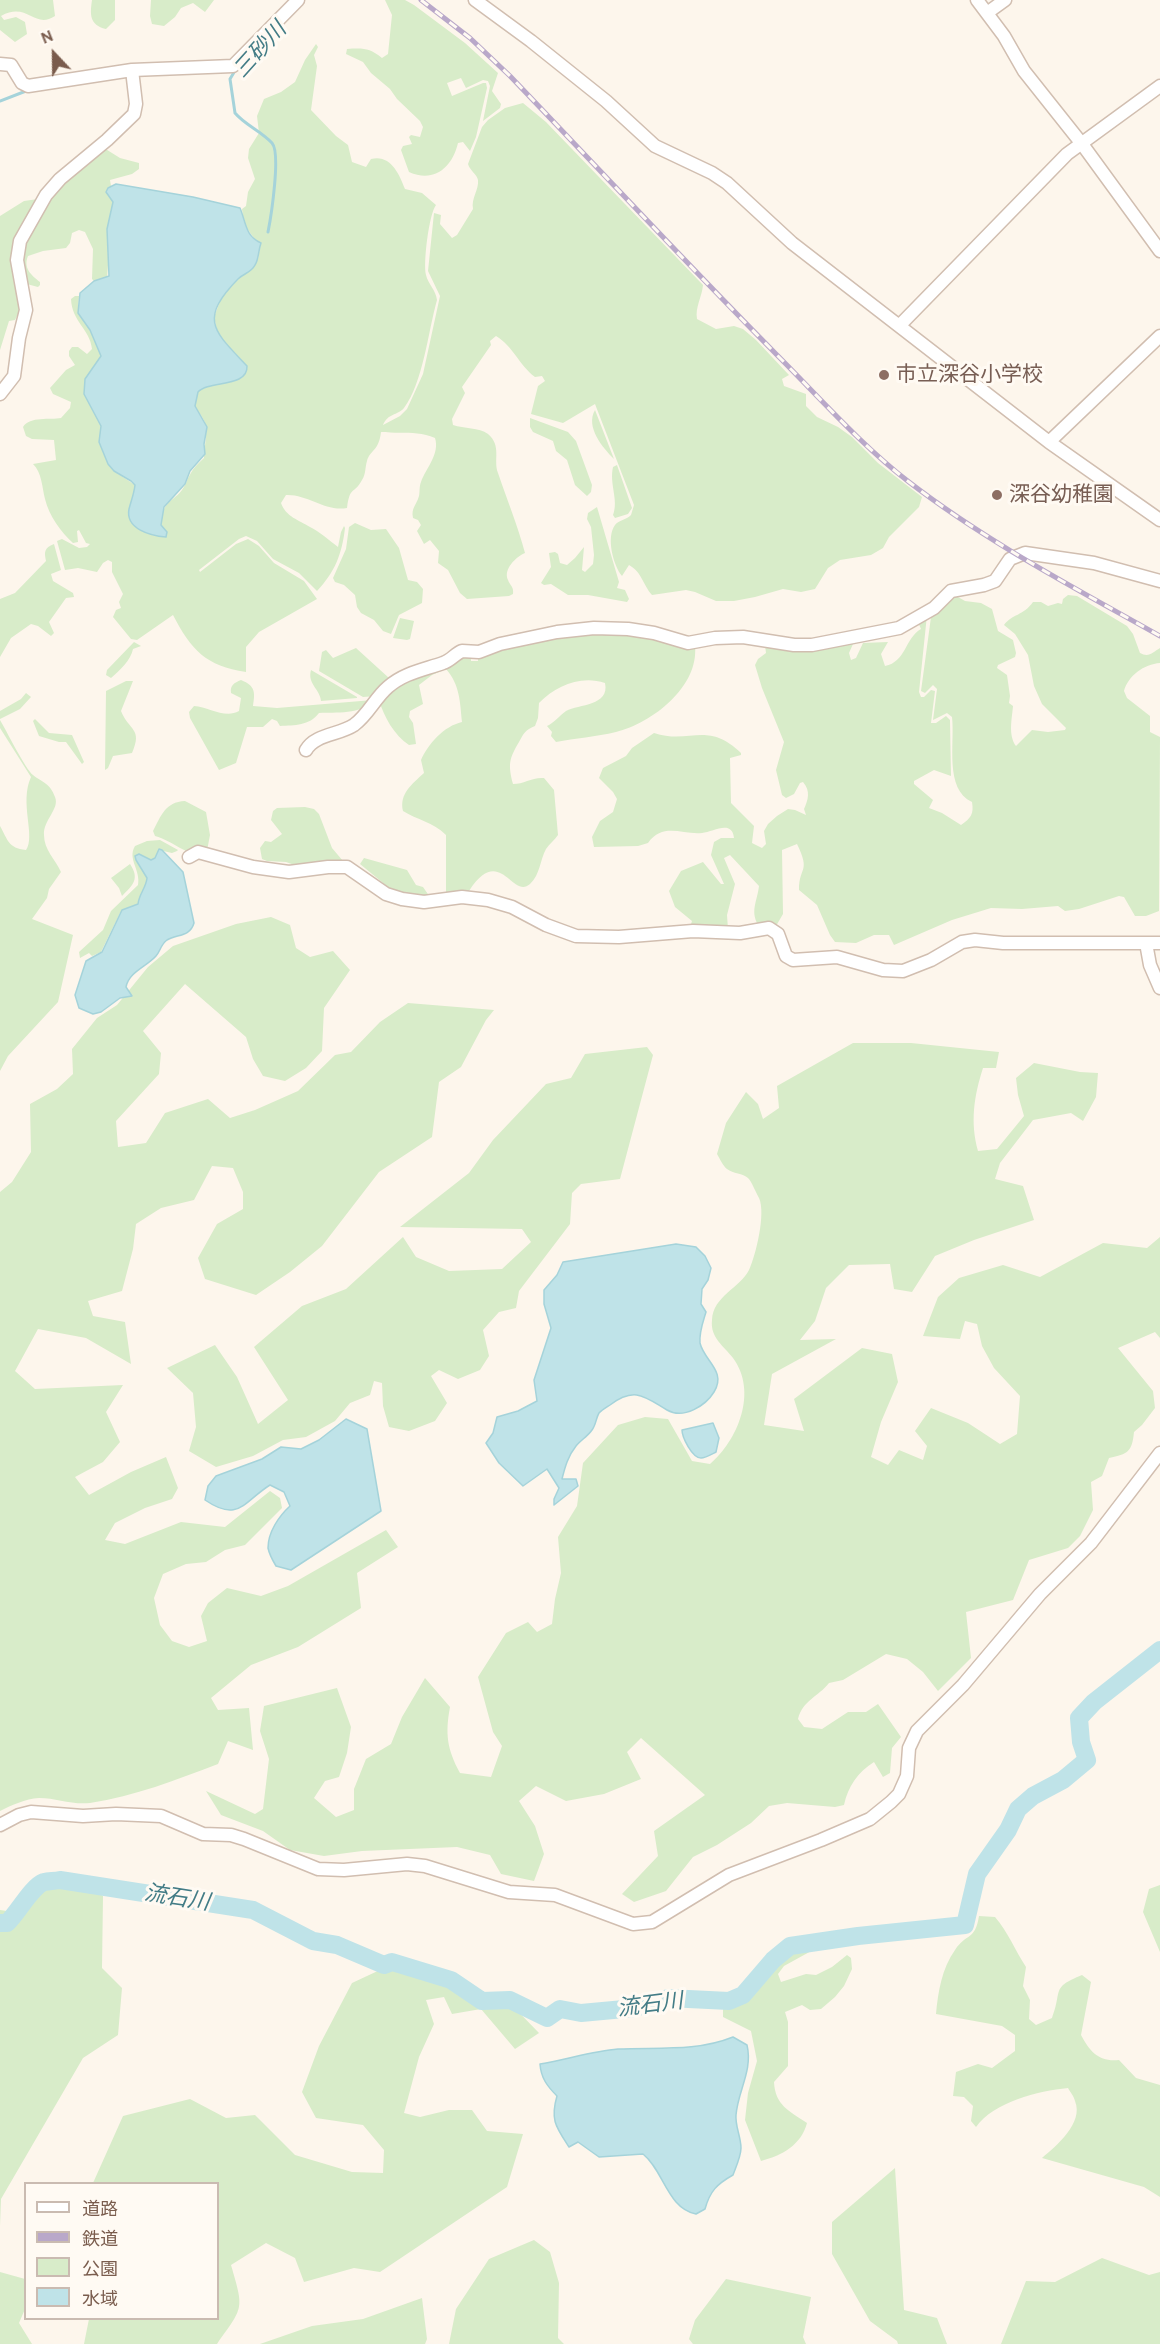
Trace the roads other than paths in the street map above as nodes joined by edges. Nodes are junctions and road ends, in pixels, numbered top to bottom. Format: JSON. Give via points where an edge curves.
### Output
{"nodes":[{"id":1,"x":298,"y":0,"type":"edge"},
{"id":2,"x":475,"y":0,"type":"edge"},
{"id":3,"x":977,"y":0,"type":"edge"},
{"id":4,"x":1005,"y":0,"type":"edge"},
{"id":5,"x":987,"y":13,"type":"junction"},
{"id":6,"x":0,"y":64,"type":"edge"},
{"id":7,"x":132,"y":73,"type":"junction"},
{"id":8,"x":1160,"y":86,"type":"edge"},
{"id":9,"x":1082,"y":144,"type":"junction"},
{"id":10,"x":1160,"y":251,"type":"edge"},
{"id":11,"x":900,"y":325,"type":"junction"},
{"id":12,"x":1160,"y":336,"type":"edge"},
{"id":13,"x":0,"y":394,"type":"edge"},
{"id":14,"x":1049,"y":442,"type":"junction"},
{"id":15,"x":1160,"y":520,"type":"edge"},
{"id":16,"x":1160,"y":581,"type":"edge"},
{"id":17,"x":306,"y":750,"type":"dead end"},
{"id":18,"x":189,"y":857,"type":"dead end"},
{"id":19,"x":1146,"y":943,"type":"junction"},
{"id":20,"x":1160,"y":943,"type":"edge"},
{"id":21,"x":1160,"y":988,"type":"edge"},
{"id":22,"x":1160,"y":1454,"type":"edge"},
{"id":23,"x":0,"y":1825,"type":"edge"}],
"edges":[{"from":1,"to":7,"type":"street","via":[[233,66]]},
{"from":2,"to":11,"type":"street","via":[[606,101],[655,146],[727,183],[792,243]]},
{"from":3,"to":5,"type":"street"},
{"from":4,"to":5,"type":"street"},
{"from":5,"to":9,"type":"street","via":[[1024,71]]},
{"from":6,"to":7,"type":"street","via":[[11,65],[28,86]]},
{"from":7,"to":13,"type":"street","via":[[134,114],[60,179],[46,195],[20,241],[17,260],[26,310],[14,376]]},
{"from":8,"to":9,"type":"street"},
{"from":9,"to":10,"type":"street"},
{"from":9,"to":11,"type":"street","via":[[1067,154]]},
{"from":11,"to":14,"type":"street"},
{"from":12,"to":14,"type":"street"},
{"from":14,"to":15,"type":"street"},
{"from":16,"to":17,"type":"street","via":[[1094,563],[1025,553],[1010,559],[995,581],[951,591],[934,608],[899,628],[812,645],[743,637],[688,643],[628,628],[557,632],[479,652],[462,651],[444,663],[401,677],[354,725],[318,739]]},
{"from":18,"to":19,"type":"street","via":[[198,852],[289,872],[340,866],[358,873],[386,894],[402,899],[488,900],[576,936],[740,933],[769,928],[778,934],[786,956],[793,960],[837,957],[883,970],[903,971],[962,942],[975,940]]},
{"from":19,"to":20,"type":"street"},
{"from":19,"to":21,"type":"street"},
{"from":22,"to":23,"type":"street","via":[[1091,1543],[1045,1588],[963,1685],[917,1731],[909,1748],[907,1776],[891,1802],[870,1819],[738,1870],[652,1922],[633,1924],[555,1895],[508,1892],[425,1866],[318,1869],[244,1839],[203,1834],[161,1816],[31,1812]]}]}
